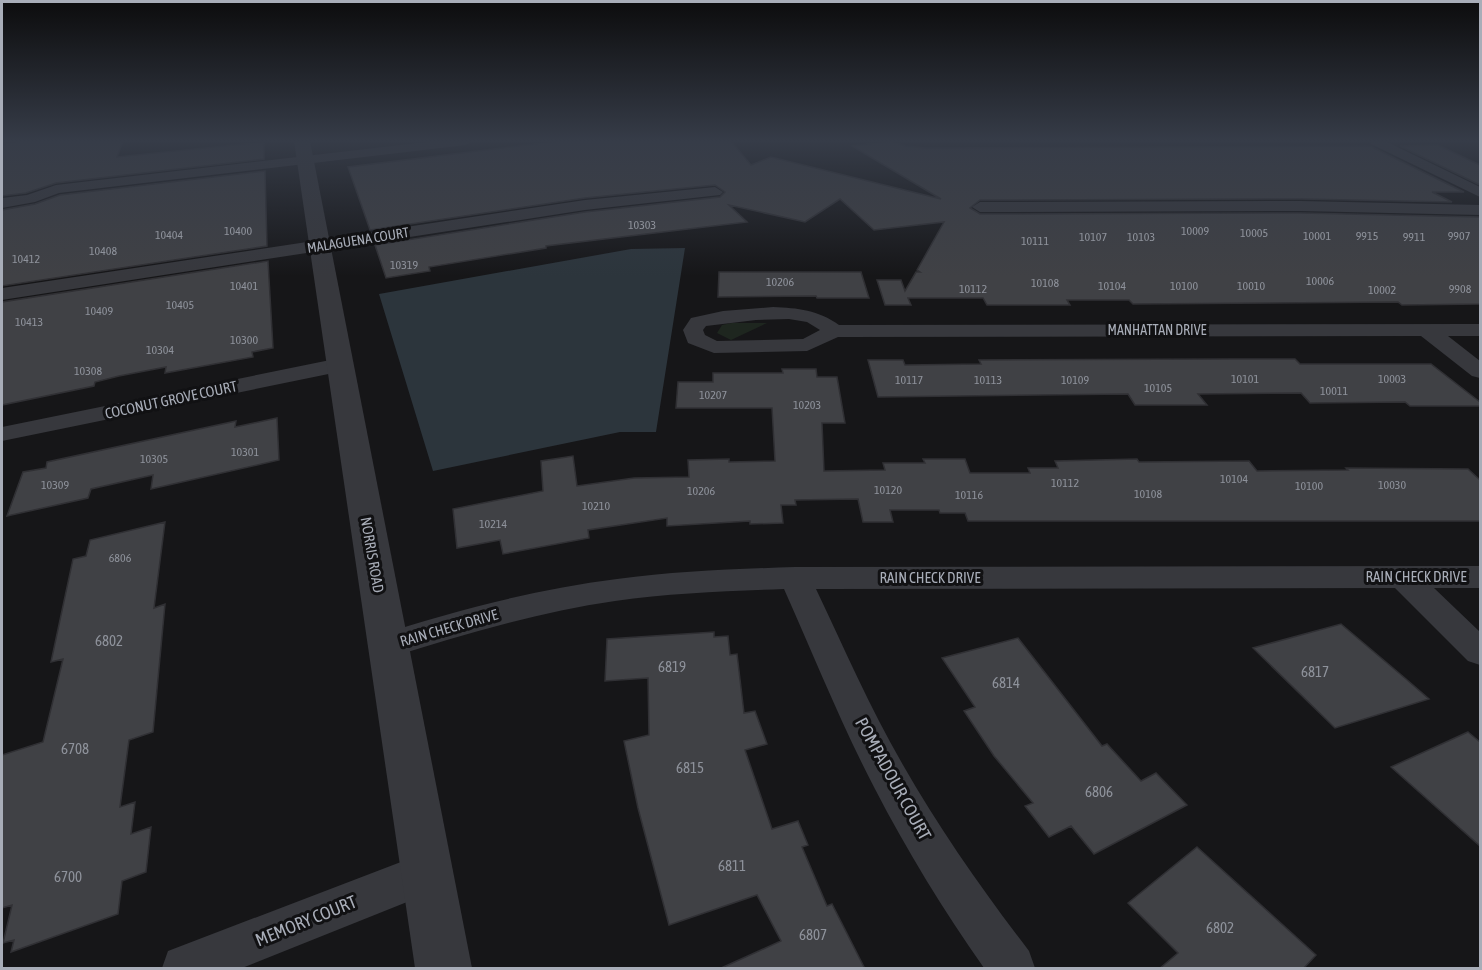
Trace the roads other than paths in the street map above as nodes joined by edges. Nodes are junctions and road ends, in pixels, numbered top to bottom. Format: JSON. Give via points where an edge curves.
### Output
{"nodes":[{"id":1,"x":73,"y":186,"type":"edge"},
{"id":2,"x":309,"y":186,"type":"edge"},
{"id":3,"x":1467,"y":186,"type":"edge"},
{"id":4,"x":56,"y":189,"type":"junction"},
{"id":5,"x":2,"y":190,"type":"edge"},
{"id":6,"x":715,"y":192,"type":"dead end"},
{"id":7,"x":1480,"y":193,"type":"edge"},
{"id":8,"x":2,"y":203,"type":"edge"},
{"id":9,"x":980,"y":207,"type":"dead end"},
{"id":10,"x":1480,"y":210,"type":"edge"},
{"id":11,"x":320,"y":246,"type":"junction"},
{"id":12,"x":2,"y":294,"type":"edge"},
{"id":13,"x":1426,"y":330,"type":"junction"},
{"id":14,"x":1480,"y":330,"type":"edge"},
{"id":15,"x":834,"y":331,"type":"junction"},
{"id":16,"x":340,"y":365,"type":"junction"},
{"id":17,"x":1480,"y":371,"type":"edge"},
{"id":18,"x":2,"y":434,"type":"edge"},
{"id":19,"x":1403,"y":577,"type":"junction"},
{"id":20,"x":1480,"y":577,"type":"edge"},
{"id":21,"x":795,"y":578,"type":"junction"},
{"id":22,"x":388,"y":645,"type":"junction"},
{"id":23,"x":1480,"y":652,"type":"edge"},
{"id":24,"x":427,"y":873,"type":"junction"},
{"id":25,"x":185,"y":969,"type":"edge"},
{"id":26,"x":444,"y":969,"type":"edge"},
{"id":27,"x":1012,"y":969,"type":"edge"}],
"edges":[{"from":1,"to":4,"type":"street"},
{"from":2,"to":11,"type":"street","name":"NORRIS ROAD"},
{"from":3,"to":7,"type":"street"},
{"from":4,"to":5,"type":"street"},
{"from":4,"to":8,"type":"street","via":[[30,199]]},
{"from":6,"to":11,"type":"street","name":"MALAGUENA COURT","via":[[585,205]]},
{"from":9,"to":10,"type":"street"},
{"from":11,"to":12,"type":"street","name":"MALAGUENA COURT"},
{"from":11,"to":16,"type":"street","name":"NORRIS ROAD"},
{"from":13,"to":14,"type":"street","name":"MANHATTAN DRIVE"},
{"from":13,"to":15,"type":"street","name":"MANHATTAN DRIVE"},
{"from":13,"to":17,"type":"street"},
{"from":15,"to":15,"type":"street","name":"MANHATTAN DRIVE","via":[[814,318],[795,315],[722,316],[698,322],[693,330],[695,339],[714,347],[757,348],[807,345]]},
{"from":16,"to":18,"type":"street","name":"COCONUT GROVE COURT"},
{"from":16,"to":22,"type":"street","name":"NORRIS ROAD"},
{"from":19,"to":20,"type":"street","name":"RAIN CHECK DRIVE"},
{"from":19,"to":21,"type":"street","name":"RAIN CHECK DRIVE"},
{"from":19,"to":23,"type":"street"},
{"from":21,"to":22,"type":"street","name":"RAIN CHECK DRIVE","via":[[710,580],[614,590],[515,609]]},
{"from":21,"to":27,"type":"street","name":"POMPADOUR COURT","via":[[855,710],[904,803]]},
{"from":22,"to":24,"type":"street","name":"NORRIS ROAD"},
{"from":24,"to":25,"type":"street","name":"MEMORY COURT"},
{"from":24,"to":26,"type":"street","name":"NORRIS ROAD"}]}
